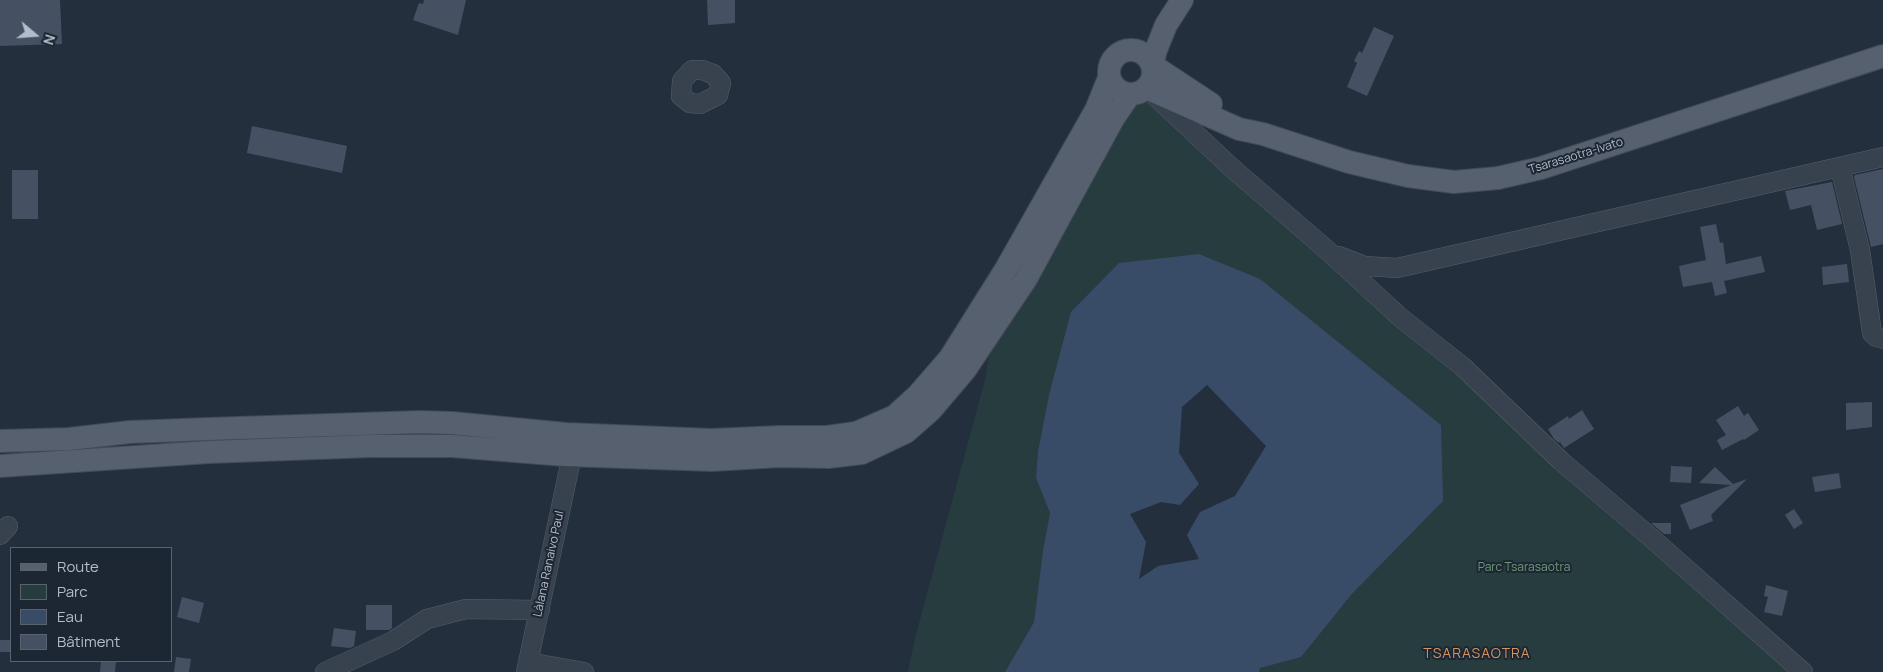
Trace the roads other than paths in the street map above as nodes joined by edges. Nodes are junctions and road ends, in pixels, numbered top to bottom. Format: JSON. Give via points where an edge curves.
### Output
{"nodes":[{"id":1,"x":1182,"y":0,"type":"edge"},
{"id":2,"x":1166,"y":25,"type":"junction"},
{"id":3,"x":1132,"y":49,"type":"junction"},
{"id":4,"x":1883,"y":56,"type":"edge"},
{"id":5,"x":1152,"y":65,"type":"junction"},
{"id":6,"x":1109,"y":78,"type":"junction"},
{"id":7,"x":1138,"y":91,"type":"junction"},
{"id":8,"x":1224,"y":123,"type":"junction"},
{"id":9,"x":1264,"y":134,"type":"junction"},
{"id":10,"x":1207,"y":145,"type":"junction"},
{"id":11,"x":1883,"y":157,"type":"edge"},
{"id":12,"x":1840,"y":167,"type":"junction"},
{"id":13,"x":1330,"y":254,"type":"junction"},
{"id":14,"x":1883,"y":339,"type":"edge"},
{"id":15,"x":0,"y":440,"type":"edge"},
{"id":16,"x":571,"y":442,"type":"junction"},
{"id":17,"x":0,"y":466,"type":"edge"},
{"id":18,"x":540,"y":610,"type":"junction"},
{"id":19,"x":527,"y":667,"type":"edge"},
{"id":20,"x":325,"y":672,"type":"edge"},
{"id":21,"x":584,"y":672,"type":"edge"},
{"id":22,"x":1803,"y":672,"type":"edge"}],
"edges":[{"from":1,"to":2,"type":"main road"},
{"from":2,"to":3,"type":"main road"},
{"from":2,"to":5,"type":"main road"},
{"from":3,"to":5,"type":"main road","via":[[1144,54]]},
{"from":3,"to":6,"type":"main road","via":[[1118,52],[1113,57]]},
{"from":4,"to":9,"type":"main road","name":"Tsarasaotra-Ivato","via":[[1540,168],[1498,178],[1454,182],[1408,176],[1349,162]]},
{"from":5,"to":7,"type":"main road","via":[[1153,77]]},
{"from":5,"to":9,"type":"main road","via":[[1194,94]]},
{"from":6,"to":7,"type":"main road","via":[[1123,93]]},
{"from":6,"to":16,"type":"main road","via":[[1096,110],[1006,269],[961,341],[934,377],[895,416],[856,434],[827,438]]},
{"from":7,"to":8,"type":"main road"},
{"from":7,"to":10,"type":"street"},
{"from":7,"to":16,"type":"main road","via":[[1113,119],[1020,289],[965,370],[931,410],[906,432],[862,453],[828,457],[712,460]]},
{"from":8,"to":9,"type":"main road"},
{"from":8,"to":10,"type":"street"},
{"from":10,"to":13,"type":"street"},
{"from":11,"to":12,"type":"street"},
{"from":12,"to":13,"type":"street","via":[[1397,268],[1365,266]]},
{"from":12,"to":14,"type":"street","via":[[1860,250],[1872,333]]},
{"from":13,"to":22,"type":"street","via":[[1401,318],[1462,366],[1561,462]]},
{"from":15,"to":16,"type":"main road","via":[[69,439],[208,428],[420,422],[452,423]]},
{"from":16,"to":17,"type":"main road","via":[[209,452]]},
{"from":16,"to":18,"type":"street","name":"Làlana Ranaivo Paul"},
{"from":18,"to":19,"type":"street","name":"Làlana Ranaivo Paul"},
{"from":18,"to":20,"type":"street","via":[[466,609],[428,619],[393,641]]},
{"from":19,"to":21,"type":"street"}]}
